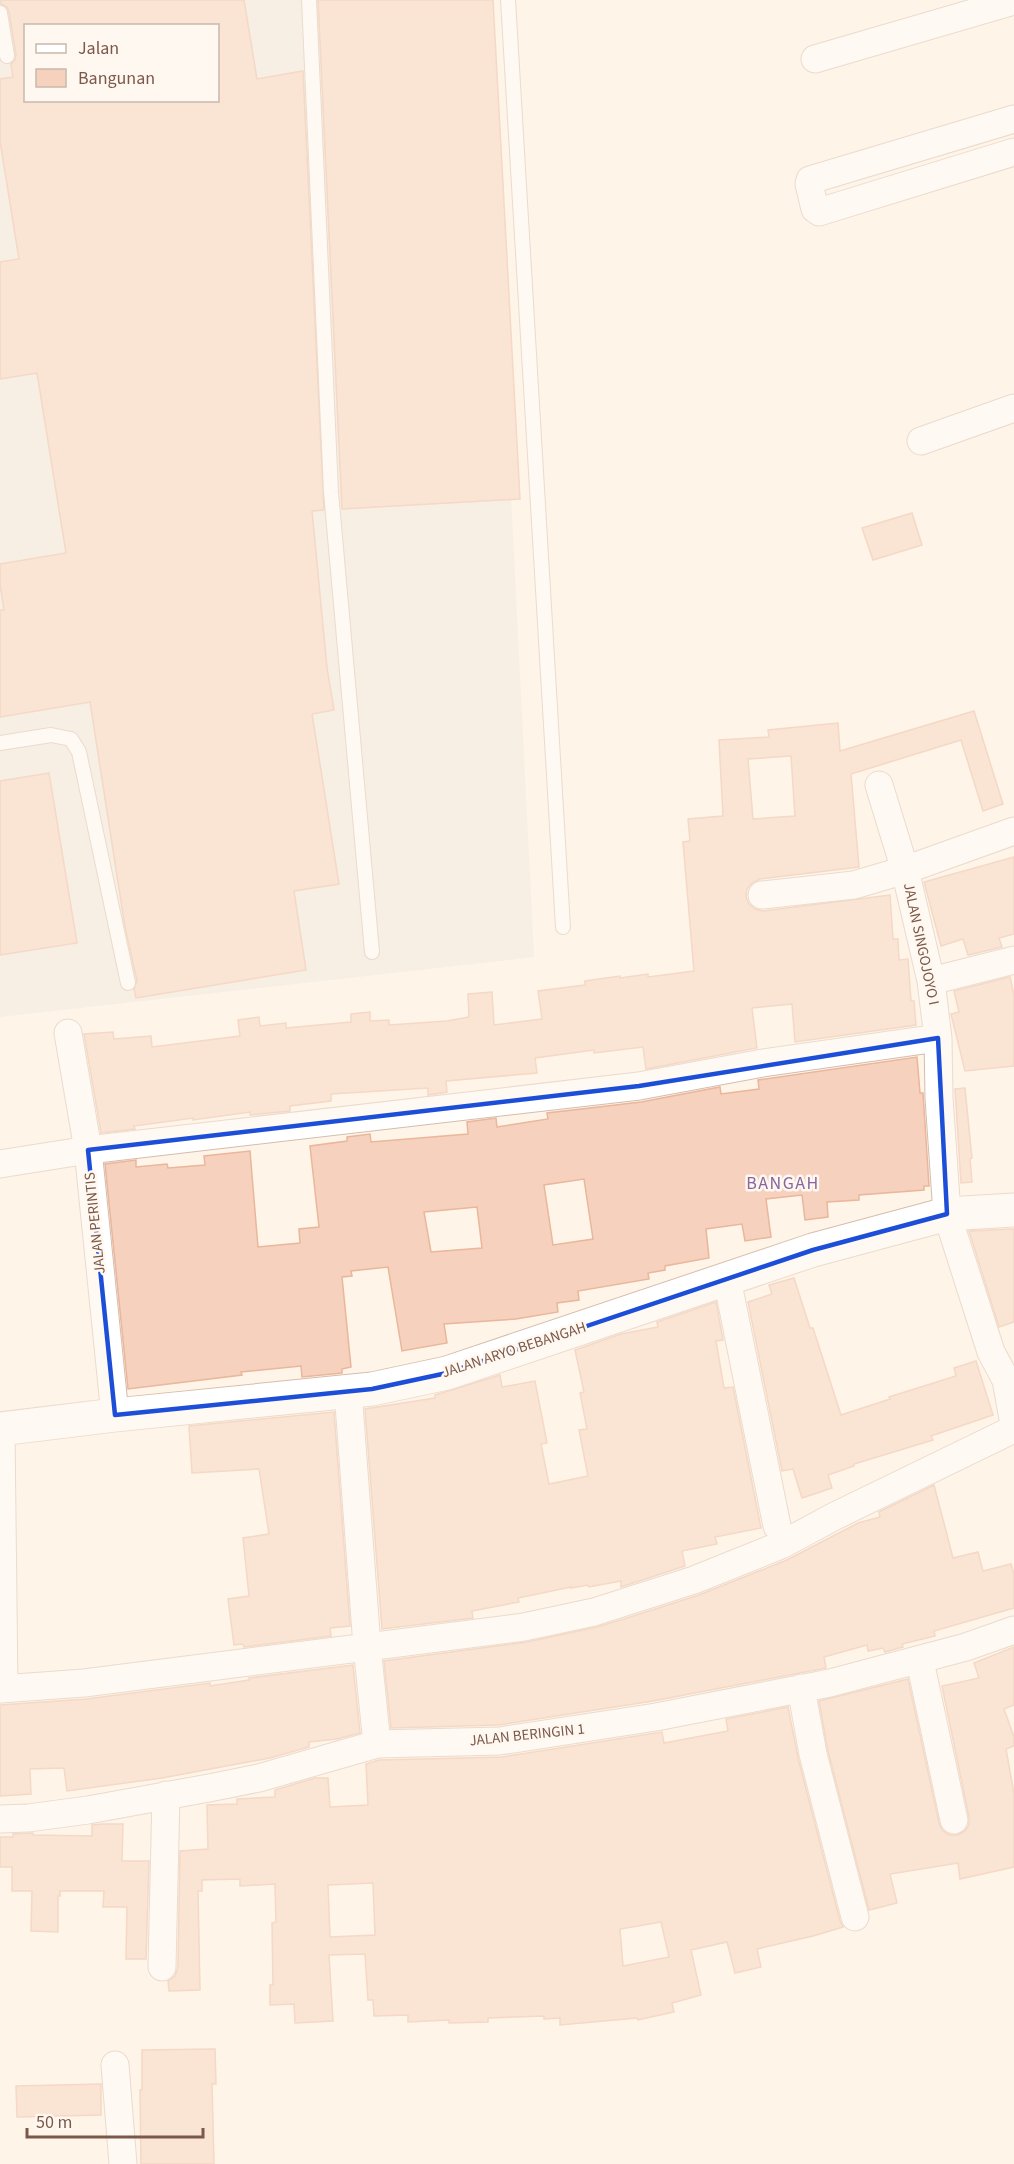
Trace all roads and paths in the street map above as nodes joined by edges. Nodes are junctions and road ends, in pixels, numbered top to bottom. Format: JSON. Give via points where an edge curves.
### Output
{"nodes":[{"id":1,"x":309,"y":0,"type":"edge"},
{"id":2,"x":508,"y":0,"type":"edge"},
{"id":3,"x":1014,"y":2,"type":"edge"},
{"id":4,"x":0,"y":13,"type":"edge"},
{"id":5,"x":7,"y":56,"type":"dead end"},
{"id":6,"x":815,"y":59,"type":"dead end"},
{"id":7,"x":1014,"y":119,"type":"edge"},
{"id":8,"x":1014,"y":152,"type":"edge"},
{"id":9,"x":1014,"y":408,"type":"edge"},
{"id":10,"x":921,"y":441,"type":"dead end"},
{"id":11,"x":0,"y":743,"type":"edge"},
{"id":12,"x":879,"y":785,"type":"dead end"},
{"id":13,"x":1014,"y":831,"type":"edge"},
{"id":14,"x":905,"y":870,"type":"junction"},
{"id":15,"x":762,"y":895,"type":"dead end"},
{"id":16,"x":563,"y":927,"type":"dead end"},
{"id":17,"x":372,"y":952,"type":"dead end"},
{"id":18,"x":1014,"y":960,"type":"edge"},
{"id":19,"x":931,"y":981,"type":"junction"},
{"id":20,"x":128,"y":983,"type":"dead end"},
{"id":21,"x":68,"y":1033,"type":"dead end"},
{"id":22,"x":938,"y":1038,"type":"junction"},
{"id":23,"x":88,"y":1150,"type":"junction"},
{"id":24,"x":0,"y":1164,"type":"edge"},
{"id":25,"x":1014,"y":1210,"type":"edge"},
{"id":26,"x":946,"y":1214,"type":"junction"},
{"id":27,"x":727,"y":1279,"type":"junction"},
{"id":28,"x":348,"y":1391,"type":"junction"},
{"id":29,"x":115,"y":1414,"type":"junction"},
{"id":30,"x":1014,"y":1424,"type":"edge"},
{"id":31,"x":0,"y":1429,"type":"edge"},
{"id":32,"x":1014,"y":1429,"type":"edge"},
{"id":33,"x":777,"y":1526,"type":"dead end"},
{"id":34,"x":1014,"y":1630,"type":"edge"},
{"id":35,"x":367,"y":1646,"type":"junction"},
{"id":36,"x":920,"y":1661,"type":"junction"},
{"id":37,"x":2,"y":1689,"type":"edge"},
{"id":38,"x":801,"y":1689,"type":"junction"},
{"id":39,"x":377,"y":1744,"type":"junction"},
{"id":40,"x":166,"y":1795,"type":"junction"},
{"id":41,"x":0,"y":1819,"type":"edge"},
{"id":42,"x":954,"y":1820,"type":"dead end"},
{"id":43,"x":855,"y":1917,"type":"dead end"},
{"id":44,"x":162,"y":1967,"type":"dead end"},
{"id":45,"x":115,"y":2065,"type":"dead end"},
{"id":46,"x":123,"y":2164,"type":"edge"}],
"edges":[{"from":1,"to":17,"type":"lane","via":[[332,492]]},
{"from":2,"to":16,"type":"lane"},
{"from":3,"to":6,"type":"street"},
{"from":4,"to":5,"type":"lane"},
{"from":7,"to":8,"type":"street","via":[[810,180],[809,184],[819,212]]},
{"from":9,"to":10,"type":"street"},
{"from":11,"to":20,"type":"lane","via":[[51,735],[71,739],[80,752]]},
{"from":12,"to":14,"type":"street","name":"JALAN SINGOJOYO I"},
{"from":13,"to":14,"type":"street"},
{"from":14,"to":15,"type":"street","via":[[854,885]]},
{"from":14,"to":19,"type":"street","name":"JALAN SINGOJOYO I"},
{"from":18,"to":19,"type":"street"},
{"from":19,"to":22,"type":"street","name":"JALAN SINGOJOYO I"},
{"from":21,"to":23,"type":"street","name":"JALAN PERINTIS"},
{"from":22,"to":23,"type":"street","via":[[763,1063],[639,1086]]},
{"from":22,"to":26,"type":"street","name":"JALAN SINGOJOYO I"},
{"from":23,"to":24,"type":"street"},
{"from":23,"to":29,"type":"street","name":"JALAN PERINTIS"},
{"from":25,"to":26,"type":"street","name":"JALAN ARYO BEBANGAH"},
{"from":26,"to":27,"type":"street","name":"JALAN ARYO BEBANGAH","via":[[813,1250]]},
{"from":26,"to":30,"type":"street","name":"JALAN SINGOJOYO I","via":[[991,1352],[1006,1380]]},
{"from":27,"to":28,"type":"street","name":"JALAN ARYO BEBANGAH","via":[[447,1373]]},
{"from":27,"to":33,"type":"street"},
{"from":28,"to":29,"type":"street","name":"JALAN ARYO BEBANGAH"},
{"from":28,"to":35,"type":"street"},
{"from":29,"to":31,"type":"street","name":"JALAN ARYO BEBANGAH"},
{"from":31,"to":37,"type":"street"},
{"from":32,"to":35,"type":"street","via":[[781,1545],[694,1580],[561,1621]]},
{"from":34,"to":36,"type":"street","name":"JALAN BERINGIN 1"},
{"from":35,"to":37,"type":"street","via":[[84,1683]]},
{"from":35,"to":39,"type":"street"},
{"from":36,"to":38,"type":"street","name":"JALAN BERINGIN 1"},
{"from":36,"to":42,"type":"street"},
{"from":38,"to":39,"type":"street","name":"JALAN BERINGIN 1","via":[[511,1740]]},
{"from":38,"to":43,"type":"street","via":[[813,1754]]},
{"from":39,"to":40,"type":"street","name":"JALAN BERINGIN 1","via":[[259,1778]]},
{"from":40,"to":41,"type":"street","name":"JALAN BERINGIN 1","via":[[78,1811]]},
{"from":40,"to":44,"type":"street"},
{"from":45,"to":46,"type":"street"}]}
